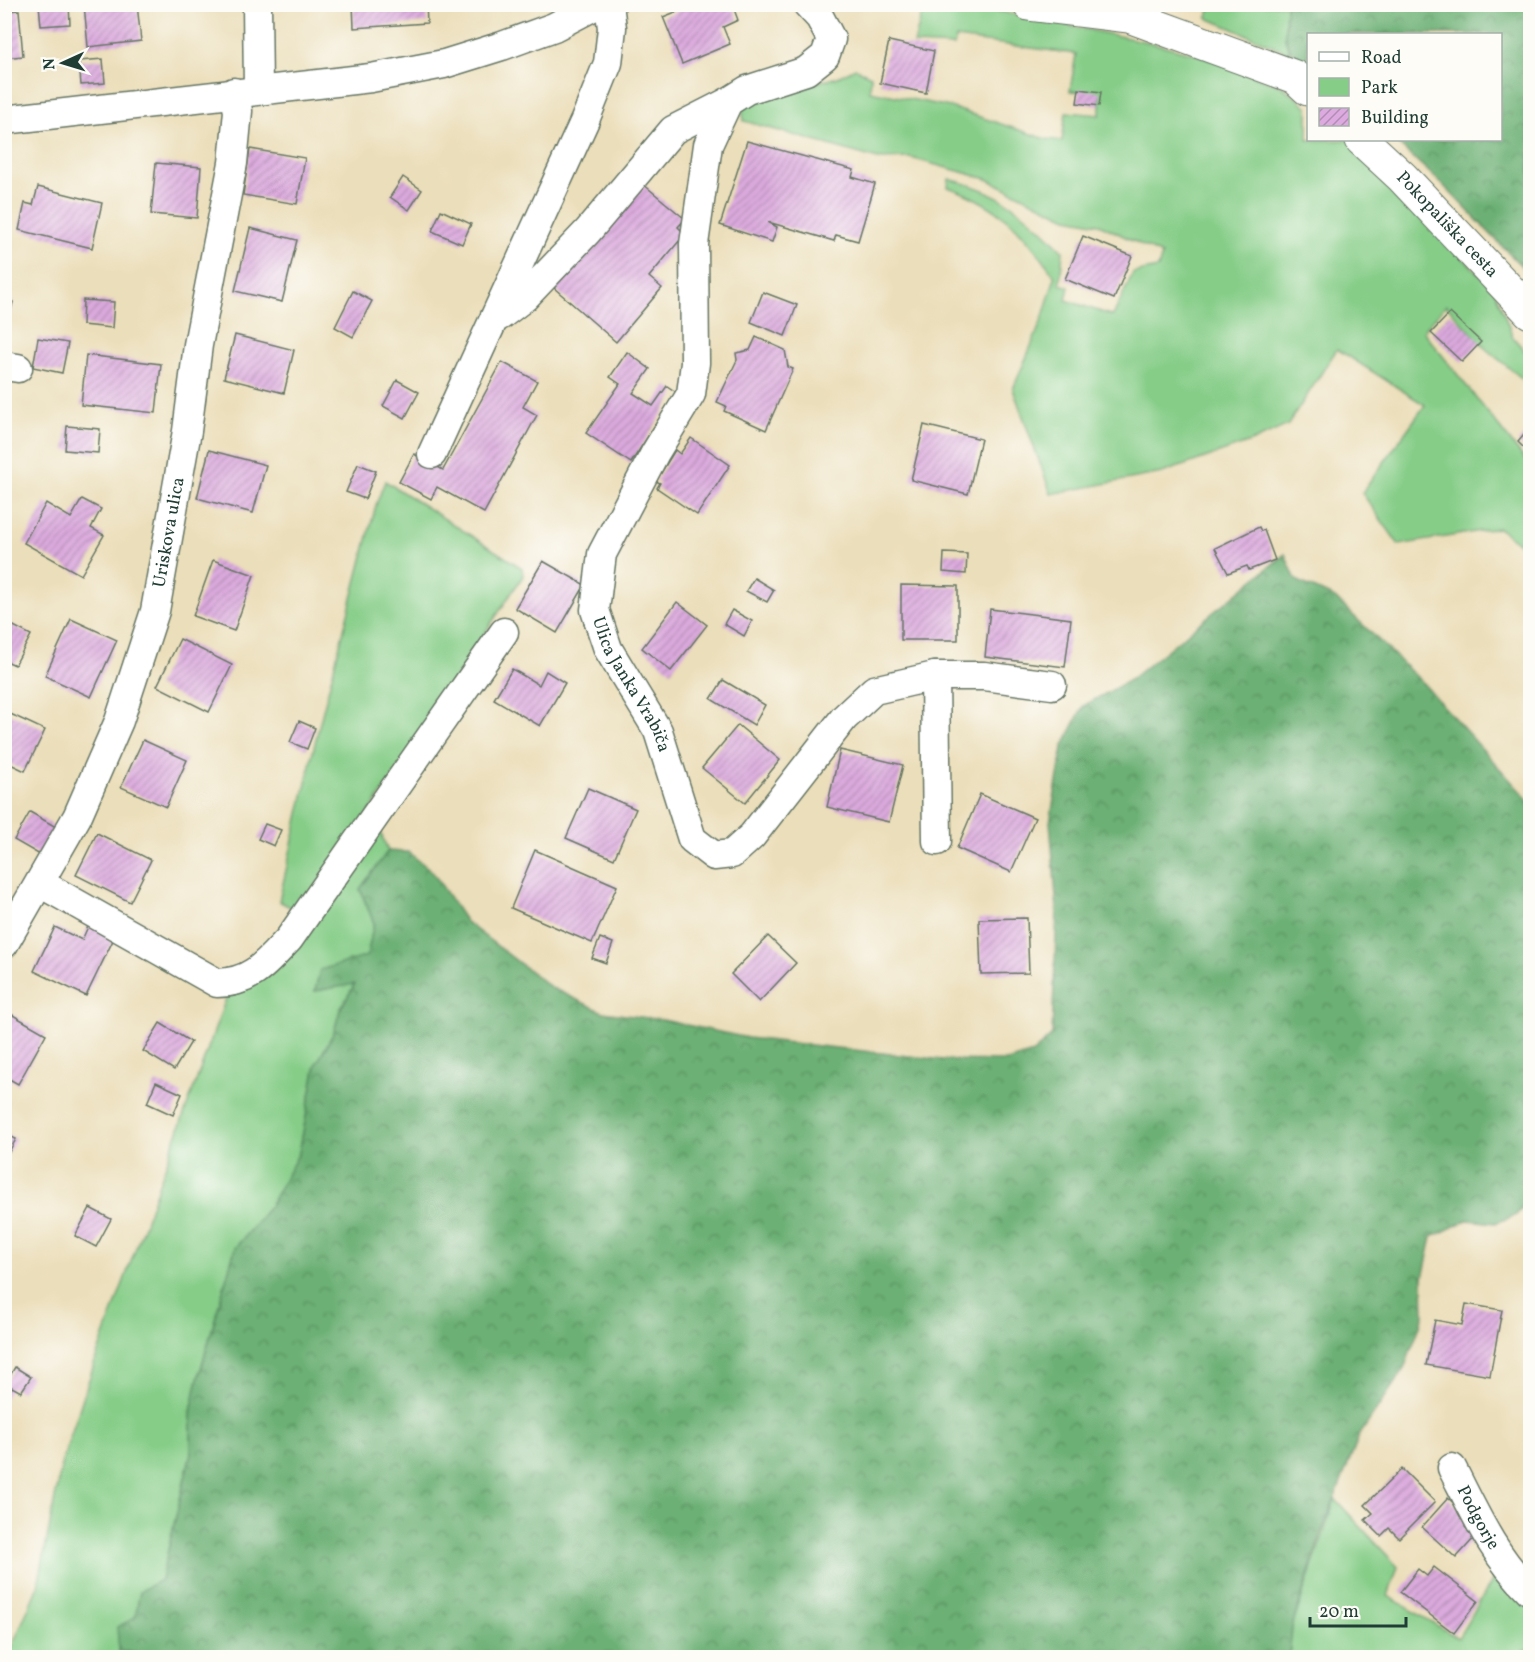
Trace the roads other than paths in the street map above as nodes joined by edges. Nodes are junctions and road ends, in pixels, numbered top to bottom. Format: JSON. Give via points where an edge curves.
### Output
{"nodes":[{"id":1,"x":257,"y":4,"type":"edge"},
{"id":2,"x":598,"y":4,"type":"edge"},
{"id":3,"x":609,"y":4,"type":"edge"},
{"id":4,"x":807,"y":4,"type":"edge"},
{"id":5,"x":1029,"y":4,"type":"edge"},
{"id":6,"x":1307,"y":88,"type":"edge"},
{"id":7,"x":246,"y":91,"type":"junction"},
{"id":8,"x":728,"y":102,"type":"junction"},
{"id":9,"x":4,"y":120,"type":"edge"},
{"id":10,"x":1363,"y":141,"type":"edge"},
{"id":11,"x":1530,"y":312,"type":"edge"},
{"id":12,"x":496,"y":319,"type":"junction"},
{"id":13,"x":432,"y":454,"type":"dead end"},
{"id":14,"x":504,"y":633,"type":"dead end"},
{"id":15,"x":935,"y":676,"type":"junction"},
{"id":16,"x":1053,"y":685,"type":"dead end"},
{"id":17,"x":937,"y":841,"type":"dead end"},
{"id":18,"x":40,"y":883,"type":"junction"},
{"id":19,"x":4,"y":944,"type":"edge"},
{"id":20,"x":1452,"y":1468,"type":"dead end"},
{"id":21,"x":1530,"y":1591,"type":"edge"}],
"edges":[{"from":1,"to":7,"type":"street","name":"Uriskova ulica"},
{"from":2,"to":7,"type":"street","via":[[554,27],[444,64],[371,78]]},
{"from":3,"to":12,"type":"street","via":[[612,28],[608,63]]},
{"from":4,"to":8,"type":"street","via":[[831,39],[825,57],[806,72],[747,90]]},
{"from":5,"to":6,"type":"street","via":[[1129,16],[1295,77]]},
{"from":7,"to":9,"type":"street"},
{"from":7,"to":18,"type":"street","name":"Uriskova ulica","via":[[238,111],[233,163],[198,345],[155,611],[119,721],[77,817]]},
{"from":8,"to":12,"type":"street","via":[[673,130],[588,231],[525,297]]},
{"from":8,"to":15,"type":"street","name":"Ulica Janka Vrabiča","via":[[708,145],[701,178],[694,244],[695,363],[691,394],[602,554],[595,610],[608,649],[658,731],[692,839],[714,856],[732,854],[752,836],[830,735],[874,690]]},
{"from":10,"to":11,"type":"street","name":"Pokopališka cesta"},
{"from":12,"to":13,"type":"street"},
{"from":14,"to":18,"type":"street","via":[[289,939],[249,976],[235,983],[218,983]]},
{"from":15,"to":16,"type":"street","name":"Ulica Janka Vrabiča","via":[[984,676]]},
{"from":15,"to":17,"type":"street"},
{"from":18,"to":19,"type":"street","name":"Uriskova ulica"},
{"from":20,"to":21,"type":"street","name":"Podgorje","via":[[1490,1541],[1513,1575]]}]}
